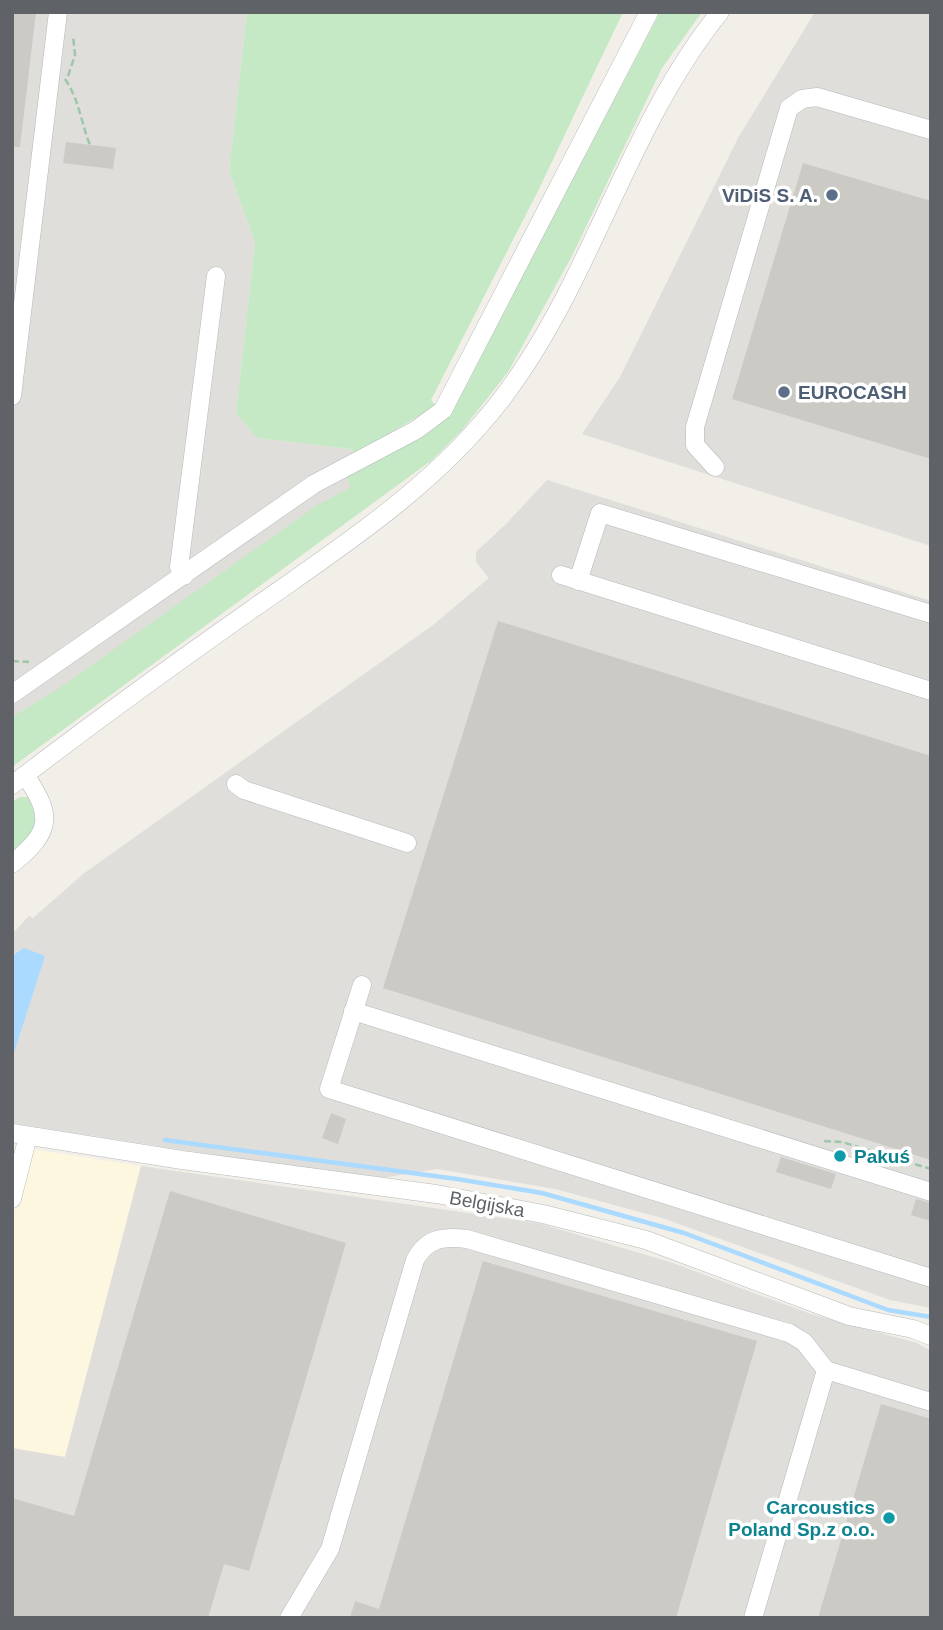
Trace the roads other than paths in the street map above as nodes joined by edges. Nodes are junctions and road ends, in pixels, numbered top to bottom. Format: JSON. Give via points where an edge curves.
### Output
{"nodes":[{"id":1,"x":58,"y":12,"type":"edge"},
{"id":2,"x":649,"y":12,"type":"edge"},
{"id":3,"x":720,"y":12,"type":"edge"},
{"id":4,"x":931,"y":130,"type":"edge"},
{"id":5,"x":216,"y":276,"type":"dead end"},
{"id":6,"x":12,"y":396,"type":"edge"},
{"id":7,"x":715,"y":467,"type":"dead end"},
{"id":8,"x":184,"y":576,"type":"junction"},
{"id":9,"x":931,"y":614,"type":"edge"},
{"id":10,"x":931,"y":691,"type":"edge"},
{"id":11,"x":12,"y":694,"type":"edge"},
{"id":12,"x":19,"y":780,"type":"edge"},
{"id":13,"x":236,"y":784,"type":"dead end"},
{"id":14,"x":407,"y":843,"type":"dead end"},
{"id":15,"x":12,"y":864,"type":"edge"},
{"id":16,"x":362,"y":985,"type":"dead end"},
{"id":17,"x":353,"y":1011,"type":"junction"},
{"id":18,"x":20,"y":1134,"type":"edge"},
{"id":19,"x":931,"y":1192,"type":"edge"},
{"id":20,"x":12,"y":1199,"type":"edge"},
{"id":21,"x":931,"y":1278,"type":"edge"},
{"id":22,"x":931,"y":1336,"type":"edge"},
{"id":23,"x":826,"y":1370,"type":"junction"},
{"id":24,"x":931,"y":1402,"type":"edge"},
{"id":25,"x":289,"y":1618,"type":"edge"},
{"id":26,"x":753,"y":1618,"type":"edge"}],
"edges":[{"from":1,"to":6,"type":"street","via":[[58,79]]},
{"from":2,"to":8,"type":"street","via":[[443,411],[314,484]]},
{"from":3,"to":12,"type":"street","via":[[674,79],[545,334],[466,442],[392,509]]},
{"from":4,"to":7,"type":"street","via":[[817,97],[802,99],[789,108],[695,428],[695,446]]},
{"from":5,"to":8,"type":"street","via":[[179,567]]},
{"from":8,"to":11,"type":"street"},
{"from":9,"to":10,"type":"street","via":[[600,513],[569,578]]},
{"from":12,"to":15,"type":"street","via":[[42,799],[45,824],[32,848]]},
{"from":13,"to":14,"type":"street"},
{"from":16,"to":17,"type":"street"},
{"from":17,"to":19,"type":"street"},
{"from":17,"to":21,"type":"street","via":[[329,1089]]},
{"from":18,"to":20,"type":"street"},
{"from":18,"to":22,"type":"street","name":"Belgijska","via":[[436,1194],[543,1214],[646,1240],[849,1316]]},
{"from":23,"to":24,"type":"street"},
{"from":23,"to":25,"type":"street","via":[[804,1342],[789,1333],[467,1239],[437,1238],[426,1244],[415,1260],[330,1549]]},
{"from":23,"to":26,"type":"street"}]}
